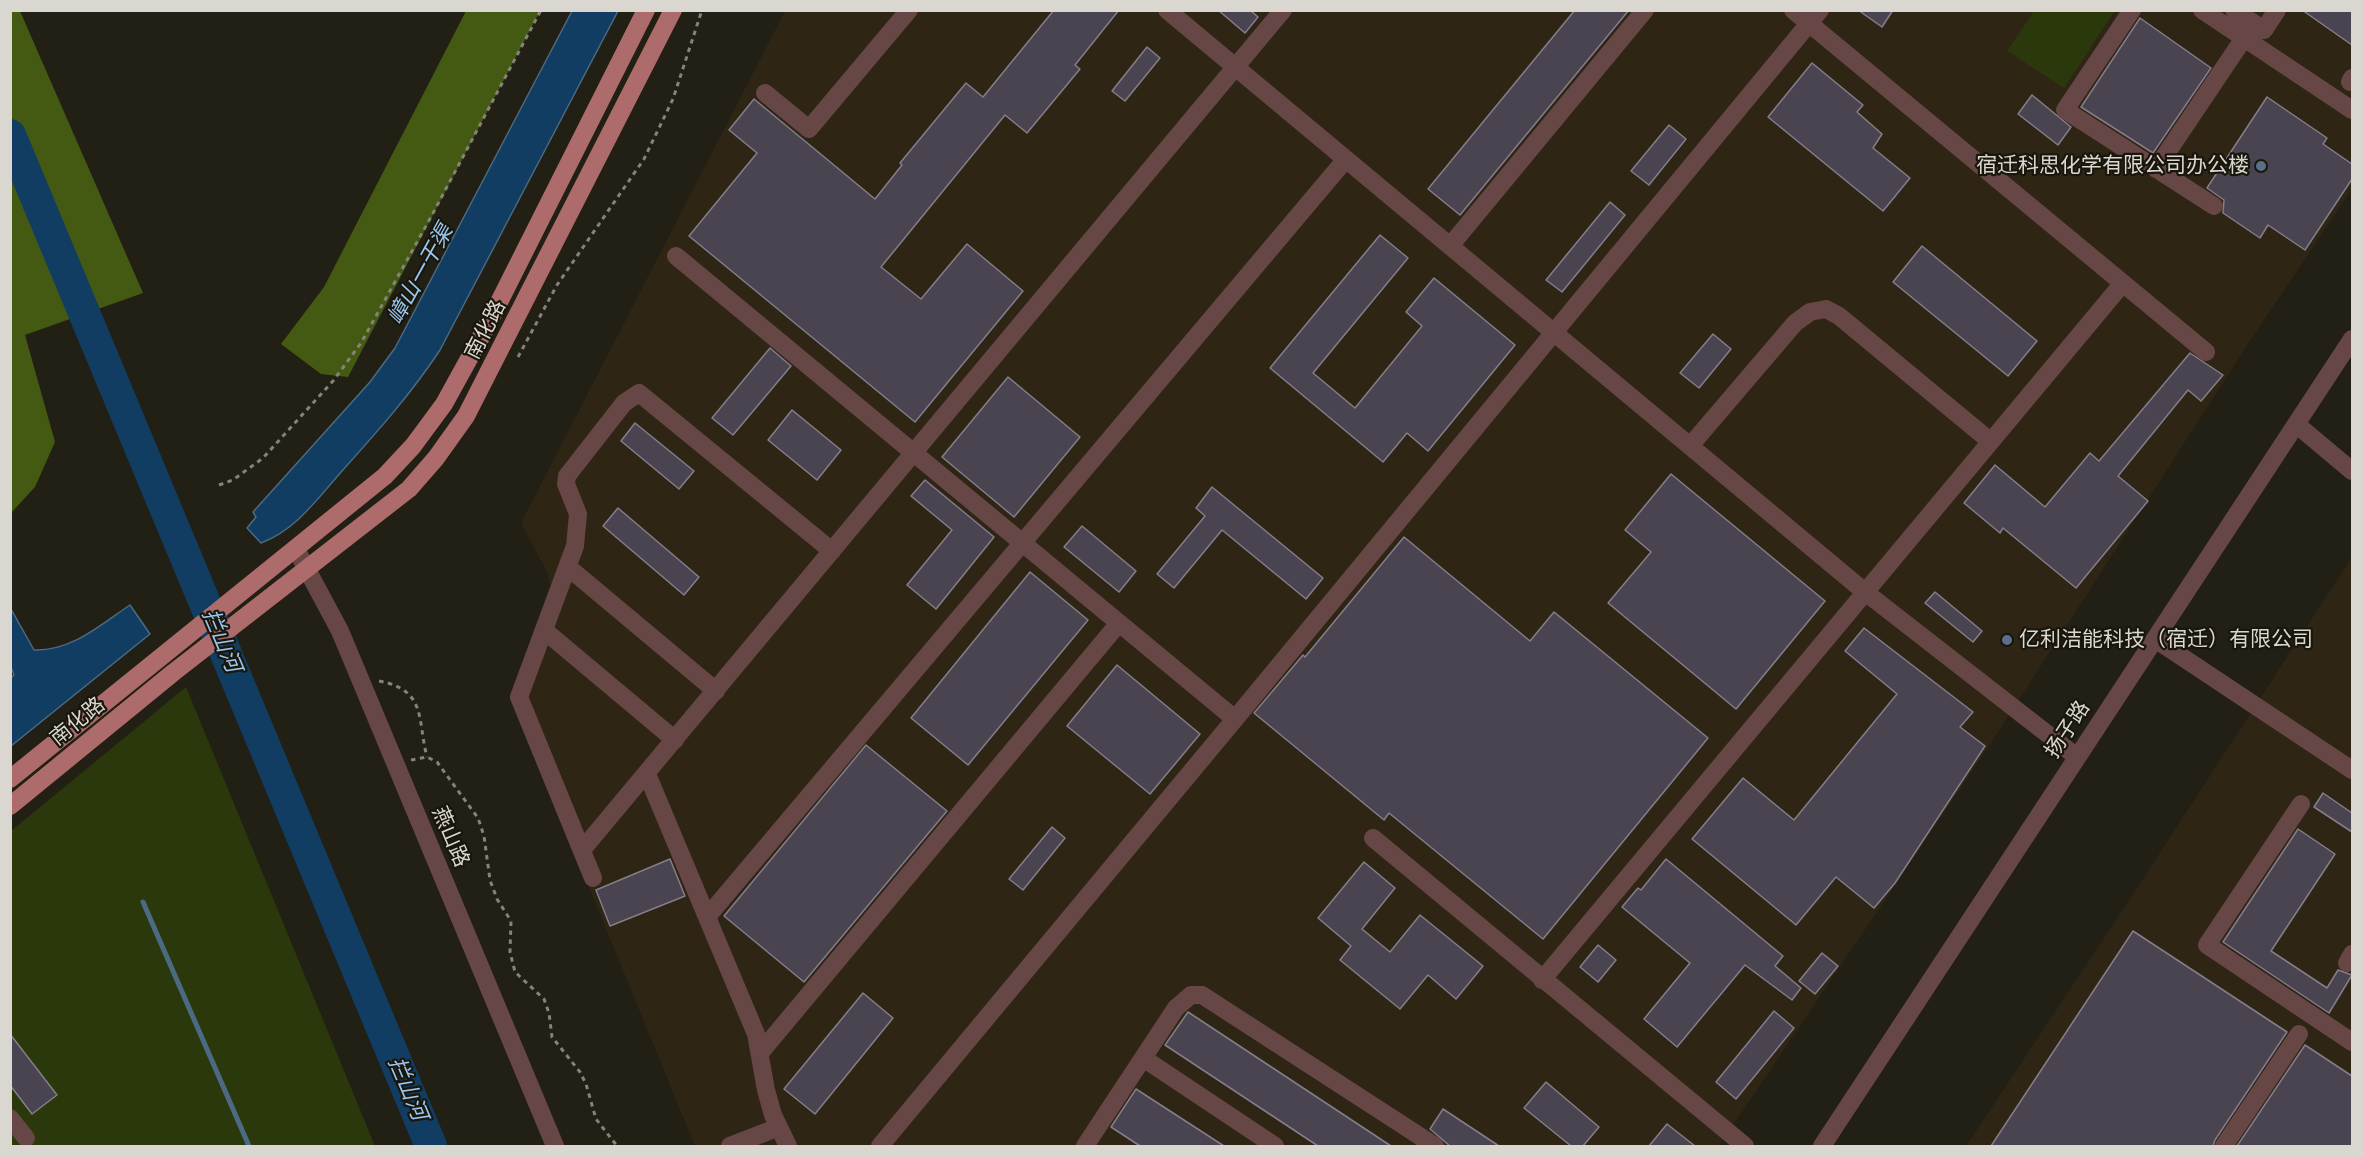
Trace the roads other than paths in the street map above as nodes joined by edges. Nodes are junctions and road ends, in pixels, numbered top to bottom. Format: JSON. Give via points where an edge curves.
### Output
{"nodes":[{"id":1,"x":646,"y":10,"type":"edge"},
{"id":2,"x":673,"y":10,"type":"edge"},
{"id":3,"x":909,"y":10,"type":"edge"},
{"id":4,"x":1167,"y":10,"type":"edge"},
{"id":5,"x":1283,"y":10,"type":"edge"},
{"id":6,"x":1644,"y":10,"type":"edge"},
{"id":7,"x":1793,"y":10,"type":"edge"},
{"id":8,"x":2132,"y":10,"type":"edge"},
{"id":9,"x":2202,"y":10,"type":"edge"},
{"id":10,"x":2234,"y":10,"type":"edge"},
{"id":11,"x":2277,"y":10,"type":"edge"},
{"id":12,"x":1815,"y":18,"type":"edge"},
{"id":13,"x":2244,"y":39,"type":"junction"},
{"id":14,"x":1236,"y":67,"type":"junction"},
{"id":15,"x":765,"y":93,"type":"dead end"},
{"id":16,"x":2352,"y":110,"type":"edge"},
{"id":17,"x":1346,"y":159,"type":"junction"},
{"id":18,"x":2157,"y":169,"type":"junction"},
{"id":19,"x":2214,"y":206,"type":"dead end"},
{"id":20,"x":1450,"y":246,"type":"junction"},
{"id":21,"x":676,"y":256,"type":"dead end"},
{"id":22,"x":2123,"y":283,"type":"junction"},
{"id":23,"x":1555,"y":333,"type":"junction"},
{"id":24,"x":2352,"y":339,"type":"edge"},
{"id":25,"x":2206,"y":352,"type":"dead end"},
{"id":26,"x":2296,"y":424,"type":"junction"},
{"id":27,"x":1990,"y":441,"type":"junction"},
{"id":28,"x":1690,"y":446,"type":"junction"},
{"id":29,"x":914,"y":453,"type":"junction"},
{"id":30,"x":2352,"y":471,"type":"edge"},
{"id":31,"x":1022,"y":542,"type":"junction"},
{"id":32,"x":296,"y":549,"type":"junction"},
{"id":33,"x":832,"y":551,"type":"junction"},
{"id":34,"x":569,"y":568,"type":"junction"},
{"id":35,"x":307,"y":569,"type":"junction"},
{"id":36,"x":1865,"y":592,"type":"junction"},
{"id":37,"x":1119,"y":623,"type":"junction"},
{"id":38,"x":545,"y":631,"type":"junction"},
{"id":39,"x":2155,"y":639,"type":"junction"},
{"id":40,"x":716,"y":691,"type":"junction"},
{"id":41,"x":1235,"y":719,"type":"junction"},
{"id":42,"x":675,"y":740,"type":"junction"},
{"id":43,"x":2077,"y":757,"type":"junction"},
{"id":44,"x":2352,"y":770,"type":"edge"},
{"id":45,"x":647,"y":774,"type":"junction"},
{"id":46,"x":10,"y":779,"type":"edge"},
{"id":47,"x":2301,"y":804,"type":"dead end"},
{"id":48,"x":10,"y":806,"type":"edge"},
{"id":49,"x":1373,"y":838,"type":"dead end"},
{"id":50,"x":582,"y":850,"type":"junction"},
{"id":51,"x":593,"y":878,"type":"dead end"},
{"id":52,"x":707,"y":917,"type":"junction"},
{"id":53,"x":1542,"y":980,"type":"junction"},
{"id":54,"x":2299,"y":1034,"type":"dead end"},
{"id":55,"x":2352,"y":1042,"type":"edge"},
{"id":56,"x":760,"y":1053,"type":"junction"},
{"id":57,"x":1143,"y":1058,"type":"junction"},
{"id":58,"x":10,"y":1118,"type":"edge"},
{"id":59,"x":779,"y":1127,"type":"junction"},
{"id":60,"x":26,"y":1138,"type":"dead end"},
{"id":61,"x":1090,"y":1145,"type":"edge"},
{"id":62,"x":555,"y":1146,"type":"edge"},
{"id":63,"x":730,"y":1146,"type":"edge"},
{"id":64,"x":788,"y":1146,"type":"edge"},
{"id":65,"x":880,"y":1146,"type":"edge"},
{"id":66,"x":1275,"y":1146,"type":"edge"},
{"id":67,"x":1435,"y":1146,"type":"edge"},
{"id":68,"x":1745,"y":1146,"type":"edge"},
{"id":69,"x":1822,"y":1146,"type":"edge"},
{"id":70,"x":2224,"y":1146,"type":"edge"}],
"edges":[{"from":1,"to":32,"type":"main road","name":"南化路","via":[[444,404],[385,476]]},
{"from":2,"to":35,"type":"main road","name":"南化路","via":[[466,417],[409,489]]},
{"from":3,"to":15,"type":"street","via":[[809,129]]},
{"from":4,"to":14,"type":"street"},
{"from":5,"to":14,"type":"street"},
{"from":6,"to":20,"type":"street"},
{"from":7,"to":12,"type":"street"},
{"from":8,"to":18,"type":"street","via":[[2066,110]]},
{"from":9,"to":13,"type":"street"},
{"from":10,"to":11,"type":"street","via":[[2264,30]]},
{"from":12,"to":22,"type":"street"},
{"from":12,"to":23,"type":"street"},
{"from":13,"to":16,"type":"street"},
{"from":13,"to":18,"type":"street"},
{"from":14,"to":17,"type":"street"},
{"from":14,"to":29,"type":"street"},
{"from":17,"to":20,"type":"street"},
{"from":17,"to":31,"type":"street"},
{"from":18,"to":19,"type":"street"},
{"from":20,"to":23,"type":"street"},
{"from":21,"to":29,"type":"street"},
{"from":22,"to":25,"type":"street"},
{"from":22,"to":27,"type":"street"},
{"from":23,"to":28,"type":"street"},
{"from":23,"to":41,"type":"street"},
{"from":24,"to":26,"type":"street","name":"扬子路"},
{"from":26,"to":30,"type":"street"},
{"from":26,"to":39,"type":"street","name":"扬子路"},
{"from":27,"to":28,"type":"street","via":[[1826,309],[1810,312],[1794,323]]},
{"from":27,"to":36,"type":"street"},
{"from":28,"to":36,"type":"street"},
{"from":29,"to":31,"type":"street"},
{"from":29,"to":33,"type":"street"},
{"from":31,"to":37,"type":"street"},
{"from":31,"to":52,"type":"street"},
{"from":32,"to":35,"type":"street","name":"燕山路"},
{"from":32,"to":46,"type":"main road","name":"南化路"},
{"from":33,"to":34,"type":"street","via":[[639,393],[624,403],[567,476],[566,484],[578,514]]},
{"from":33,"to":40,"type":"street"},
{"from":34,"to":38,"type":"street"},
{"from":34,"to":40,"type":"street"},
{"from":35,"to":48,"type":"main road","name":"南化路"},
{"from":35,"to":62,"type":"street","name":"燕山路","via":[[360,677]]},
{"from":36,"to":43,"type":"street"},
{"from":36,"to":53,"type":"street"},
{"from":37,"to":41,"type":"street"},
{"from":37,"to":56,"type":"street"},
{"from":38,"to":42,"type":"street"},
{"from":38,"to":50,"type":"street","via":[[519,697]]},
{"from":39,"to":43,"type":"street","name":"扬子路"},
{"from":39,"to":44,"type":"street"},
{"from":40,"to":42,"type":"street"},
{"from":41,"to":65,"type":"street"},
{"from":42,"to":45,"type":"street"},
{"from":43,"to":69,"type":"street","name":"扬子路"},
{"from":45,"to":50,"type":"street"},
{"from":45,"to":52,"type":"street"},
{"from":47,"to":55,"type":"street","via":[[2207,945]]},
{"from":49,"to":53,"type":"street"},
{"from":50,"to":51,"type":"street"},
{"from":52,"to":56,"type":"street","via":[[756,1034]]},
{"from":53,"to":68,"type":"street"},
{"from":54,"to":70,"type":"street"},
{"from":56,"to":59,"type":"street","via":[[766,1090]]},
{"from":57,"to":61,"type":"street"},
{"from":57,"to":66,"type":"street"},
{"from":57,"to":67,"type":"street","via":[[1182,1000],[1202,995]]},
{"from":58,"to":60,"type":"street"},
{"from":59,"to":63,"type":"street"},
{"from":59,"to":64,"type":"street"}]}
